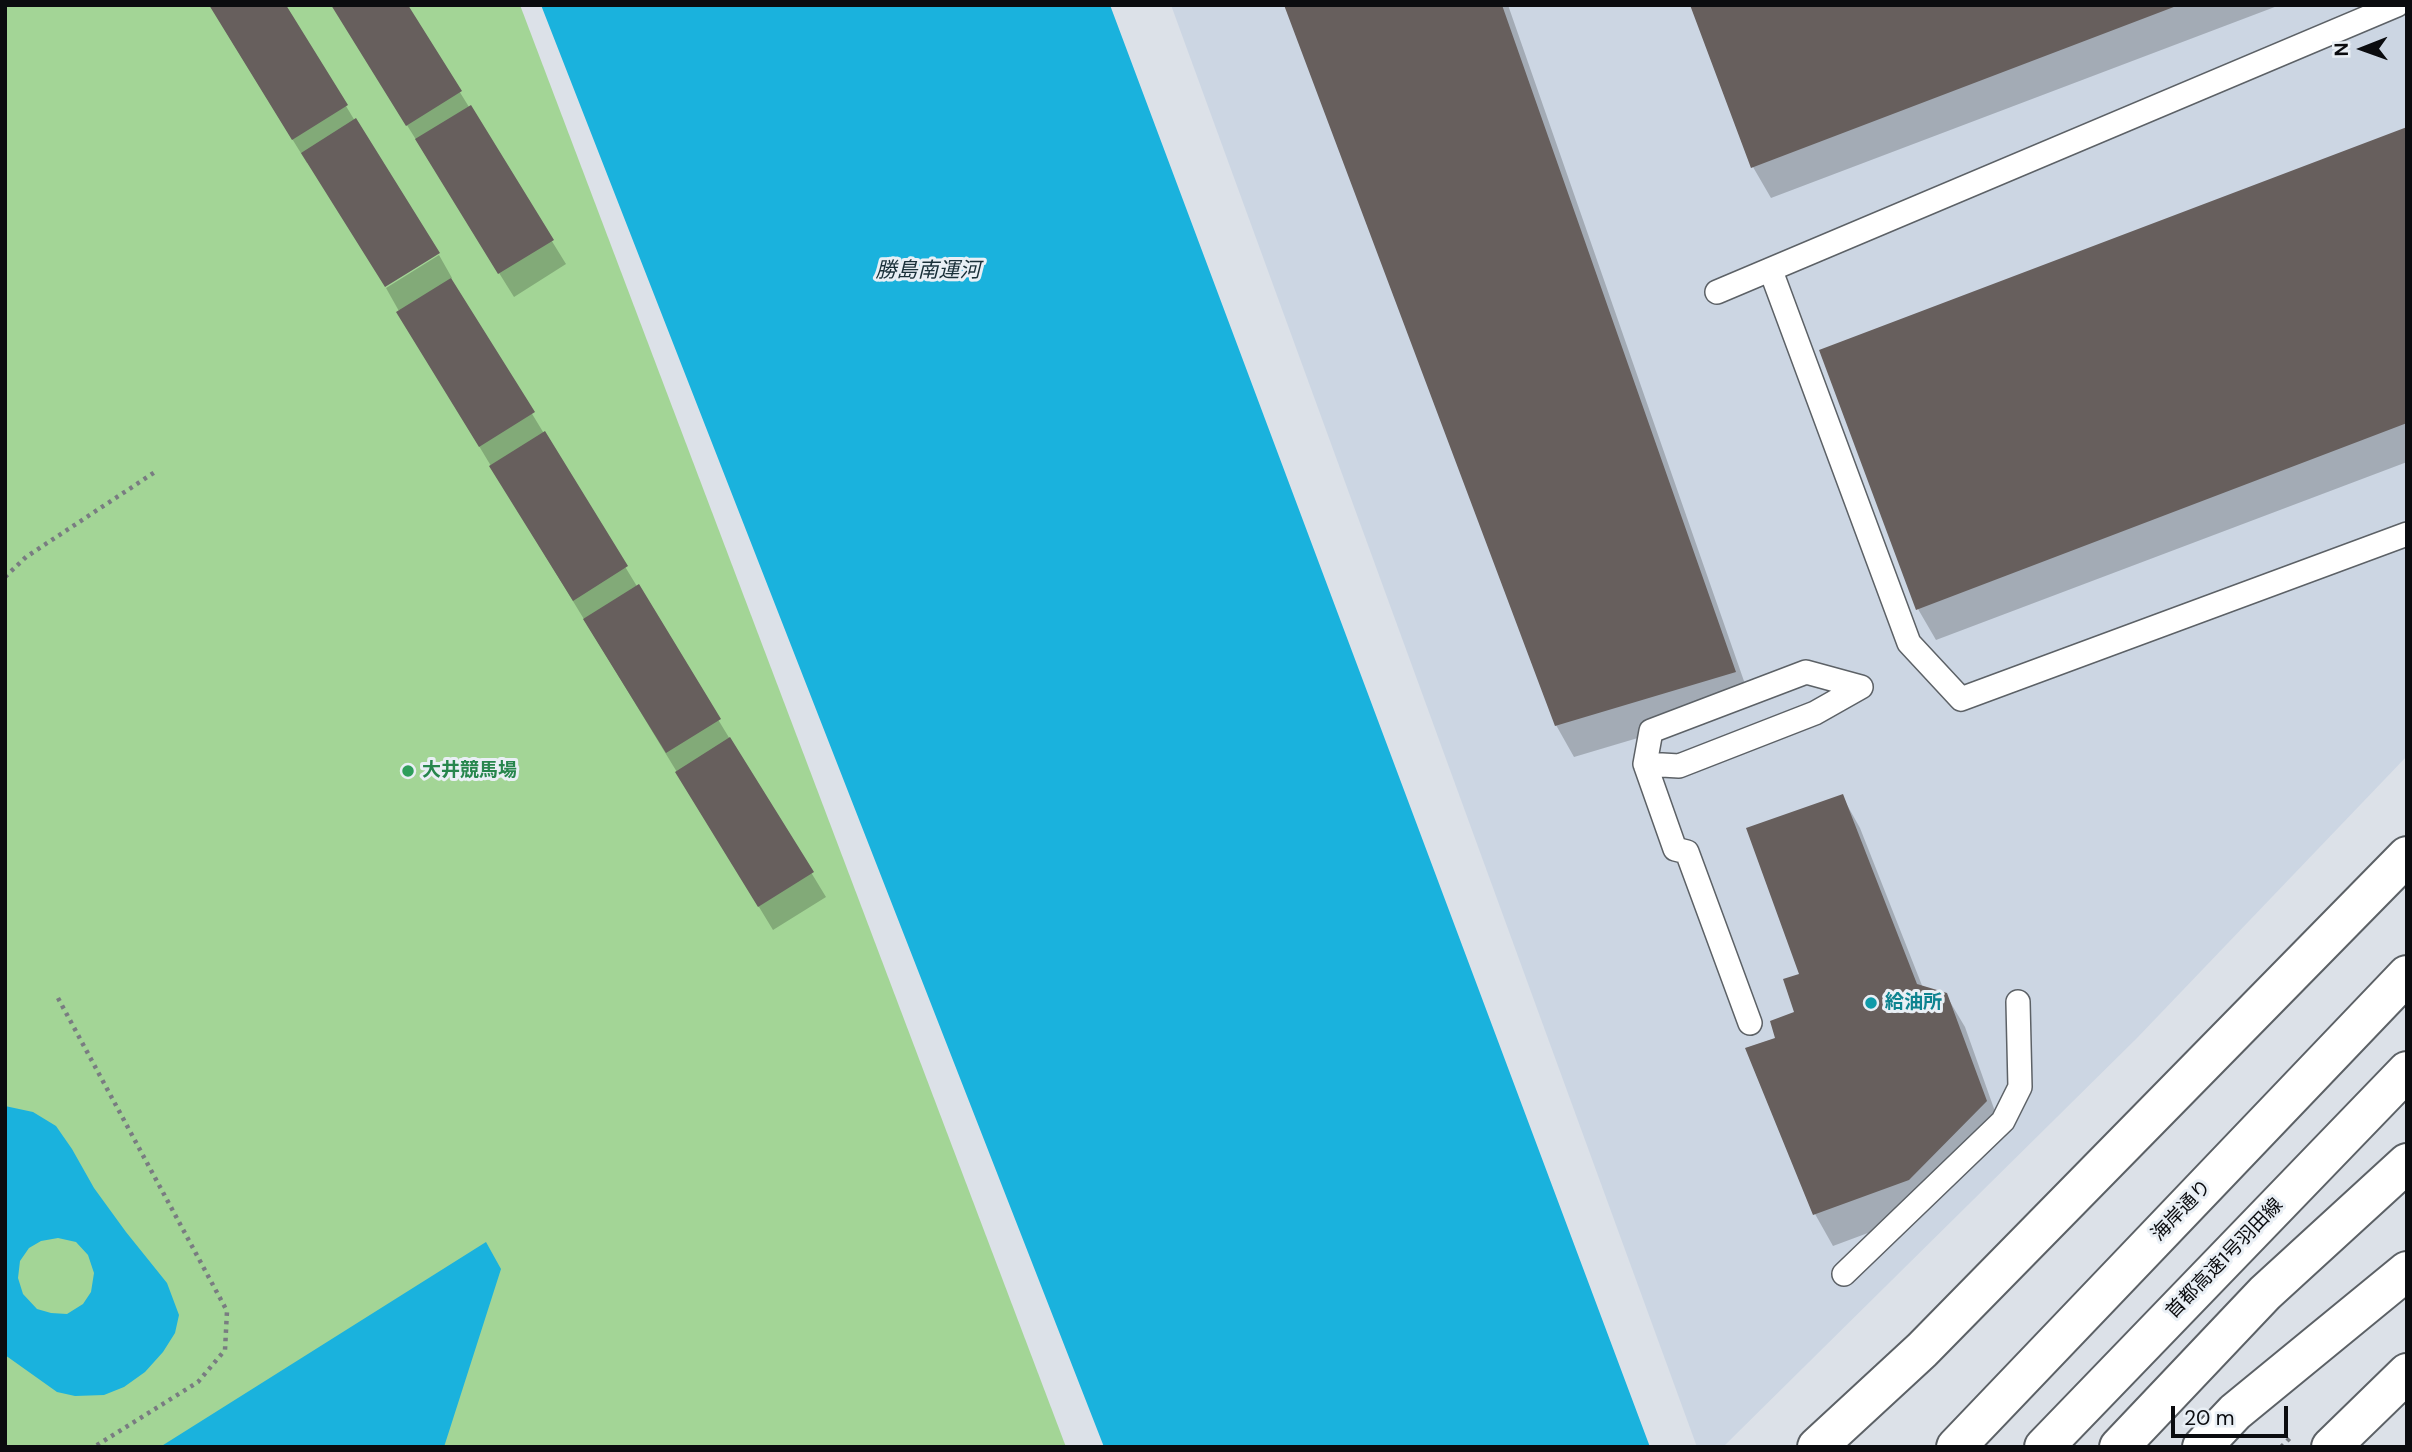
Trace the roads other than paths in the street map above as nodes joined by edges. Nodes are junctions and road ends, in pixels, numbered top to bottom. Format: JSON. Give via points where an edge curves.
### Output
{"nodes":[{"id":1,"x":2397,"y":5,"type":"edge"},
{"id":2,"x":1771,"y":271,"type":"junction"},
{"id":3,"x":1717,"y":292,"type":"dead end"},
{"id":4,"x":2407,"y":534,"type":"edge"},
{"id":5,"x":1645,"y":764,"type":"junction"},
{"id":6,"x":2407,"y":856,"type":"edge"},
{"id":7,"x":2407,"y":975,"type":"edge"},
{"id":8,"x":2018,"y":1002,"type":"dead end"},
{"id":9,"x":1750,"y":1023,"type":"dead end"},
{"id":10,"x":2407,"y":1071,"type":"edge"},
{"id":11,"x":2407,"y":1163,"type":"edge"},
{"id":12,"x":2407,"y":1271,"type":"edge"},
{"id":13,"x":1844,"y":1274,"type":"dead end"},
{"id":14,"x":2407,"y":1373,"type":"edge"},
{"id":15,"x":1966,"y":1436,"type":"edge"},
{"id":16,"x":1817,"y":1447,"type":"edge"},
{"id":17,"x":2044,"y":1447,"type":"edge"},
{"id":18,"x":2119,"y":1447,"type":"edge"},
{"id":19,"x":2202,"y":1447,"type":"edge"},
{"id":20,"x":2331,"y":1447,"type":"edge"}],
"edges":[{"from":1,"to":2,"type":"lane"},
{"from":2,"to":3,"type":"lane"},
{"from":2,"to":4,"type":"lane","via":[[1909,643],[1961,699]]},
{"from":5,"to":5,"type":"lane","via":[[1651,731],[1806,672],[1861,687],[1815,713],[1679,766]]},
{"from":5,"to":9,"type":"lane","via":[[1675,849],[1687,852]]},
{"from":6,"to":16,"type":"main road","via":[[1922,1350]]},
{"from":7,"to":15,"type":"main road","name":"海岸通り"},
{"from":8,"to":13,"type":"lane","via":[[2020,1087],[2003,1121]]},
{"from":10,"to":17,"type":"main road","name":"首都高速1号羽田線"},
{"from":11,"to":18,"type":"main road","via":[[2265,1293]]},
{"from":12,"to":19,"type":"main road","via":[[2235,1412]]},
{"from":14,"to":20,"type":"main road"}]}
